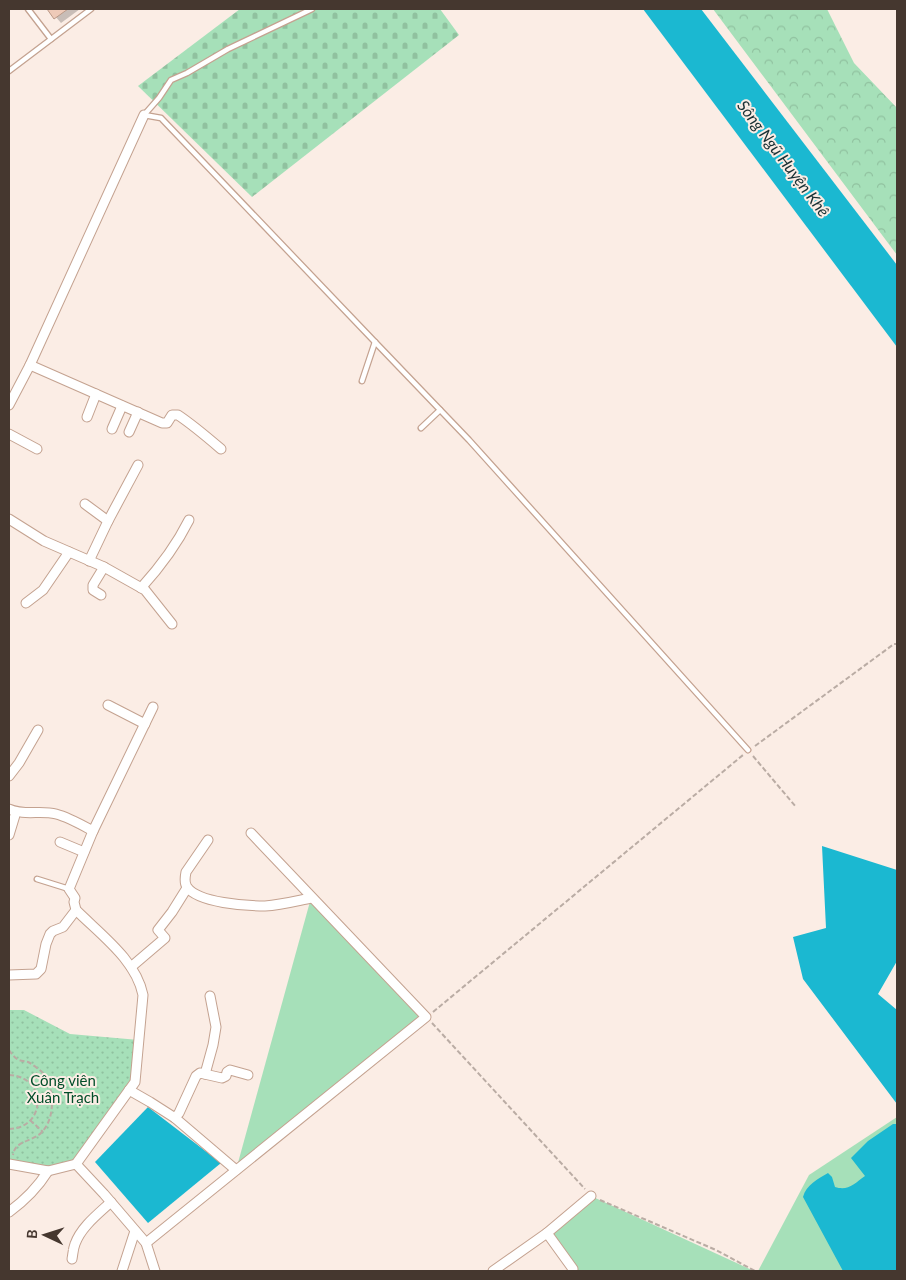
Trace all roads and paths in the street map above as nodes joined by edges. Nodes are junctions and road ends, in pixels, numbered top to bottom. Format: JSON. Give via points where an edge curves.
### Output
{"nodes":[{"id":1,"x":28,"y":9,"type":"edge"},
{"id":2,"x":92,"y":9,"type":"edge"},
{"id":3,"x":312,"y":9,"type":"edge"},
{"id":4,"x":51,"y":39,"type":"junction"},
{"id":5,"x":9,"y":71,"type":"edge"},
{"id":6,"x":144,"y":115,"type":"junction"},
{"id":7,"x":374,"y":342,"type":"junction"},
{"id":8,"x":30,"y":365,"type":"junction"},
{"id":9,"x":362,"y":381,"type":"dead end"},
{"id":10,"x":96,"y":394,"type":"junction"},
{"id":11,"x":9,"y":405,"type":"edge"},
{"id":12,"x":122,"y":406,"type":"junction"},
{"id":13,"x":440,"y":410,"type":"junction"},
{"id":14,"x":138,"y":412,"type":"junction"},
{"id":15,"x":87,"y":417,"type":"dead end"},
{"id":16,"x":421,"y":428,"type":"dead end"},
{"id":17,"x":112,"y":429,"type":"dead end"},
{"id":18,"x":129,"y":432,"type":"dead end"},
{"id":19,"x":9,"y":434,"type":"edge"},
{"id":20,"x":37,"y":449,"type":"dead end"},
{"id":21,"x":222,"y":449,"type":"dead end"},
{"id":22,"x":138,"y":465,"type":"dead end"},
{"id":23,"x":85,"y":504,"type":"dead end"},
{"id":24,"x":9,"y":520,"type":"edge"},
{"id":25,"x":189,"y":520,"type":"dead end"},
{"id":26,"x":108,"y":521,"type":"junction"},
{"id":27,"x":69,"y":552,"type":"junction"},
{"id":28,"x":89,"y":560,"type":"junction"},
{"id":29,"x":104,"y":567,"type":"junction"},
{"id":30,"x":142,"y":588,"type":"junction"},
{"id":31,"x":101,"y":595,"type":"dead end"},
{"id":32,"x":26,"y":603,"type":"dead end"},
{"id":33,"x":172,"y":624,"type":"dead end"},
{"id":34,"x":897,"y":644,"type":"edge"},
{"id":35,"x":108,"y":705,"type":"dead end"},
{"id":36,"x":153,"y":707,"type":"dead end"},
{"id":37,"x":144,"y":724,"type":"junction"},
{"id":38,"x":38,"y":730,"type":"dead end"},
{"id":39,"x":748,"y":750,"type":"junction"},
{"id":40,"x":9,"y":776,"type":"edge"},
{"id":41,"x":796,"y":807,"type":"dead end"},
{"id":42,"x":12,"y":810,"type":"edge"},
{"id":43,"x":93,"y":831,"type":"junction"},
{"id":44,"x":251,"y":833,"type":"dead end"},
{"id":45,"x":9,"y":835,"type":"edge"},
{"id":46,"x":208,"y":840,"type":"dead end"},
{"id":47,"x":60,"y":842,"type":"dead end"},
{"id":48,"x":84,"y":852,"type":"junction"},
{"id":49,"x":37,"y":879,"type":"dead end"},
{"id":50,"x":188,"y":888,"type":"junction"},
{"id":51,"x":69,"y":889,"type":"junction"},
{"id":52,"x":311,"y":898,"type":"junction"},
{"id":53,"x":76,"y":910,"type":"junction"},
{"id":54,"x":131,"y":967,"type":"junction"},
{"id":55,"x":9,"y":975,"type":"edge"},
{"id":56,"x":210,"y":996,"type":"dead end"},
{"id":57,"x":426,"y":1017,"type":"junction"},
{"id":58,"x":9,"y":1050,"type":"edge"},
{"id":59,"x":40,"y":1070,"type":"junction"},
{"id":60,"x":205,"y":1074,"type":"junction"},
{"id":61,"x":9,"y":1075,"type":"edge"},
{"id":62,"x":248,"y":1076,"type":"dead end"},
{"id":63,"x":29,"y":1082,"type":"junction"},
{"id":64,"x":129,"y":1090,"type":"junction"},
{"id":65,"x":175,"y":1118,"type":"junction"},
{"id":66,"x":30,"y":1120,"type":"junction"},
{"id":67,"x":9,"y":1128,"type":"edge"},
{"id":68,"x":42,"y":1132,"type":"junction"},
{"id":69,"x":10,"y":1164,"type":"edge"},
{"id":70,"x":76,"y":1164,"type":"junction"},
{"id":71,"x":236,"y":1170,"type":"junction"},
{"id":72,"x":48,"y":1171,"type":"junction"},
{"id":73,"x":591,"y":1196,"type":"junction"},
{"id":74,"x":111,"y":1202,"type":"junction"},
{"id":75,"x":9,"y":1212,"type":"edge"},
{"id":76,"x":135,"y":1231,"type":"junction"},
{"id":77,"x":547,"y":1233,"type":"junction"},
{"id":78,"x":146,"y":1243,"type":"junction"},
{"id":79,"x":72,"y":1259,"type":"dead end"},
{"id":80,"x":506,"y":1268,"type":"edge"},
{"id":81,"x":573,"y":1269,"type":"dead end"},
{"id":82,"x":122,"y":1271,"type":"edge"},
{"id":83,"x":155,"y":1271,"type":"edge"},
{"id":84,"x":493,"y":1271,"type":"edge"},
{"id":85,"x":755,"y":1271,"type":"edge"}],
"edges":[{"from":1,"to":4,"type":"lane"},
{"from":2,"to":4,"type":"lane"},
{"from":3,"to":6,"type":"lane","via":[[171,80]]},
{"from":4,"to":5,"type":"lane"},
{"from":6,"to":7,"type":"lane","via":[[161,118]]},
{"from":6,"to":8,"type":"street"},
{"from":7,"to":9,"type":"lane"},
{"from":7,"to":13,"type":"lane"},
{"from":8,"to":10,"type":"street"},
{"from":8,"to":11,"type":"street"},
{"from":10,"to":12,"type":"street"},
{"from":10,"to":15,"type":"street"},
{"from":12,"to":14,"type":"street"},
{"from":12,"to":17,"type":"street"},
{"from":13,"to":16,"type":"lane"},
{"from":13,"to":39,"type":"lane"},
{"from":14,"to":18,"type":"street"},
{"from":14,"to":21,"type":"street","via":[[165,424],[172,415],[178,415]]},
{"from":19,"to":20,"type":"street"},
{"from":22,"to":26,"type":"street"},
{"from":23,"to":26,"type":"street"},
{"from":24,"to":27,"type":"street"},
{"from":25,"to":30,"type":"street","via":[[180,538]]},
{"from":26,"to":28,"type":"street"},
{"from":27,"to":28,"type":"street"},
{"from":27,"to":32,"type":"street","via":[[43,590]]},
{"from":28,"to":29,"type":"street"},
{"from":29,"to":30,"type":"street"},
{"from":29,"to":31,"type":"street","via":[[93,585],[93,590]]},
{"from":30,"to":33,"type":"street"},
{"from":34,"to":39,"type":"path"},
{"from":35,"to":37,"type":"street"},
{"from":36,"to":37,"type":"street"},
{"from":37,"to":43,"type":"street"},
{"from":38,"to":40,"type":"street"},
{"from":39,"to":41,"type":"path"},
{"from":39,"to":57,"type":"path"},
{"from":42,"to":43,"type":"street","via":[[56,814]]},
{"from":42,"to":45,"type":"street"},
{"from":43,"to":48,"type":"street"},
{"from":44,"to":52,"type":"street"},
{"from":46,"to":50,"type":"street","via":[[186,872],[184,877]]},
{"from":47,"to":48,"type":"street"},
{"from":48,"to":51,"type":"street"},
{"from":49,"to":51,"type":"lane"},
{"from":50,"to":52,"type":"street","via":[[211,900],[238,905],[265,906]]},
{"from":50,"to":54,"type":"street","via":[[158,930],[165,938]]},
{"from":51,"to":53,"type":"street","via":[[75,898]]},
{"from":52,"to":57,"type":"street"},
{"from":53,"to":54,"type":"street"},
{"from":53,"to":55,"type":"street","via":[[63,927],[50,934],[40,972]]},
{"from":54,"to":64,"type":"street","via":[[143,995],[135,1082]]},
{"from":56,"to":60,"type":"street","via":[[216,1026]]},
{"from":57,"to":71,"type":"street"},
{"from":57,"to":73,"type":"path"},
{"from":58,"to":59,"type":"path","via":[[16,1059]]},
{"from":59,"to":63,"type":"path"},
{"from":59,"to":68,"type":"path","via":[[50,1086],[53,1101],[49,1121]]},
{"from":60,"to":62,"type":"street","via":[[222,1078],[230,1070]]},
{"from":60,"to":65,"type":"street","via":[[196,1076]]},
{"from":61,"to":63,"type":"path"},
{"from":63,"to":66,"type":"path","via":[[38,1101],[37,1110]]},
{"from":64,"to":65,"type":"street"},
{"from":64,"to":70,"type":"street"},
{"from":65,"to":71,"type":"street"},
{"from":66,"to":67,"type":"path","via":[[19,1128]]},
{"from":66,"to":68,"type":"path"},
{"from":68,"to":69,"type":"path","via":[[18,1145]]},
{"from":69,"to":72,"type":"street"},
{"from":70,"to":72,"type":"street"},
{"from":70,"to":74,"type":"street"},
{"from":71,"to":78,"type":"street"},
{"from":72,"to":75,"type":"street","via":[[41,1182]]},
{"from":73,"to":77,"type":"street"},
{"from":73,"to":85,"type":"path","via":[[716,1250]]},
{"from":74,"to":76,"type":"street"},
{"from":74,"to":79,"type":"street","via":[[80,1235]]},
{"from":76,"to":78,"type":"street"},
{"from":76,"to":82,"type":"street"},
{"from":77,"to":80,"type":"street"},
{"from":77,"to":81,"type":"street"},
{"from":78,"to":83,"type":"street"},
{"from":80,"to":84,"type":"street"}]}
